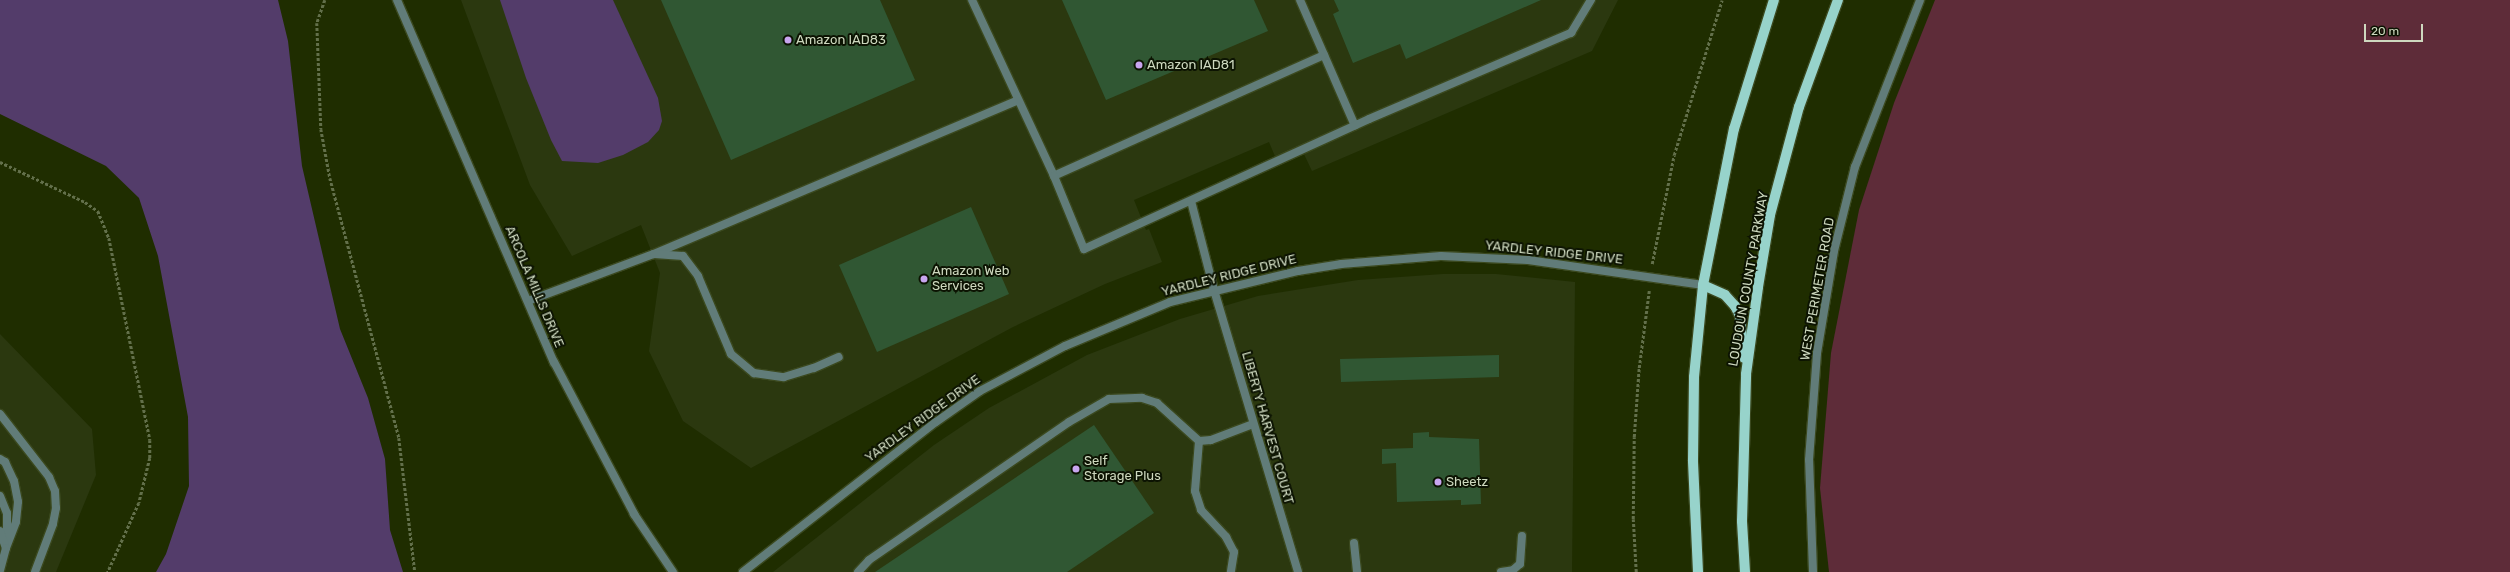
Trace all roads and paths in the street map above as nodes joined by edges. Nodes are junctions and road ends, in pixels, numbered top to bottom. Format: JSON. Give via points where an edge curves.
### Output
{"nodes":[{"id":1,"x":325,"y":0,"type":"edge"},
{"id":2,"x":397,"y":0,"type":"edge"},
{"id":3,"x":972,"y":0,"type":"edge"},
{"id":4,"x":1300,"y":0,"type":"edge"},
{"id":5,"x":1591,"y":0,"type":"edge"},
{"id":6,"x":1774,"y":0,"type":"edge"},
{"id":7,"x":1838,"y":0,"type":"edge"},
{"id":8,"x":1920,"y":0,"type":"edge"},
{"id":9,"x":1324,"y":56,"type":"junction"},
{"id":10,"x":1018,"y":100,"type":"junction"},
{"id":11,"x":1355,"y":126,"type":"junction"},
{"id":12,"x":0,"y":162,"type":"edge"},
{"id":13,"x":1054,"y":176,"type":"junction"},
{"id":14,"x":1190,"y":201,"type":"junction"},
{"id":15,"x":654,"y":254,"type":"junction"},
{"id":16,"x":1703,"y":285,"type":"junction"},
{"id":17,"x":1214,"y":290,"type":"junction"},
{"id":18,"x":528,"y":301,"type":"junction"},
{"id":19,"x":838,"y":356,"type":"dead end"},
{"id":20,"x":1746,"y":374,"type":"junction"},
{"id":21,"x":0,"y":414,"type":"edge"},
{"id":22,"x":1253,"y":424,"type":"junction"},
{"id":23,"x":1199,"y":441,"type":"junction"},
{"id":24,"x":0,"y":459,"type":"edge"},
{"id":25,"x":0,"y":496,"type":"edge"},
{"id":26,"x":0,"y":531,"type":"edge"},
{"id":27,"x":1522,"y":536,"type":"dead end"},
{"id":28,"x":1354,"y":543,"type":"dead end"},
{"id":29,"x":6,"y":548,"type":"junction"},
{"id":30,"x":0,"y":571,"type":"edge"},
{"id":31,"x":35,"y":572,"type":"edge"},
{"id":32,"x":108,"y":572,"type":"edge"},
{"id":33,"x":414,"y":572,"type":"edge"},
{"id":34,"x":673,"y":572,"type":"edge"},
{"id":35,"x":743,"y":572,"type":"edge"},
{"id":36,"x":858,"y":572,"type":"edge"},
{"id":37,"x":1231,"y":572,"type":"edge"},
{"id":38,"x":1298,"y":572,"type":"edge"},
{"id":39,"x":1357,"y":572,"type":"edge"},
{"id":40,"x":1501,"y":572,"type":"edge"},
{"id":41,"x":1698,"y":572,"type":"edge"},
{"id":42,"x":1745,"y":572,"type":"edge"},
{"id":43,"x":1813,"y":572,"type":"edge"}],
"edges":[{"from":1,"to":33,"type":"path","via":[[317,23],[320,129],[330,178],[399,438]]},
{"from":2,"to":18,"type":"street","name":"ARCOLA MILLS DRIVE"},
{"from":3,"to":10,"type":"street"},
{"from":4,"to":9,"type":"street"},
{"from":5,"to":11,"type":"street","via":[[1571,33]]},
{"from":6,"to":16,"type":"main road","via":[[1734,129]]},
{"from":7,"to":20,"type":"main road","name":"LOUDOUN COUNTY PARKWAY","via":[[1799,107],[1770,215]]},
{"from":8,"to":43,"type":"street","name":"WEST PERIMETER ROAD","via":[[1855,167],[1834,251],[1817,353],[1809,460]]},
{"from":9,"to":11,"type":"street"},
{"from":9,"to":13,"type":"street"},
{"from":10,"to":13,"type":"street"},
{"from":10,"to":15,"type":"street"},
{"from":11,"to":14,"type":"street"},
{"from":12,"to":32,"type":"path","via":[[85,202],[98,211],[109,238],[150,440],[150,458],[144,489]]},
{"from":13,"to":14,"type":"street","via":[[1084,249]]},
{"from":14,"to":17,"type":"street","name":"LIBERTY HARVEST COURT"},
{"from":15,"to":18,"type":"street"},
{"from":15,"to":19,"type":"street","via":[[683,256],[698,276],[731,354],[754,373],[784,377],[814,368]]},
{"from":16,"to":17,"type":"street","name":"YARDLEY RIDGE DRIVE","via":[[1535,260],[1441,256],[1326,266],[1264,277]]},
{"from":16,"to":20,"type":"main road","via":[[1725,295],[1740,316]]},
{"from":16,"to":41,"type":"main road","via":[[1694,377],[1692,460]]},
{"from":17,"to":22,"type":"street","name":"LIBERTY HARVEST COURT"},
{"from":17,"to":35,"type":"street","name":"YARDLEY RIDGE DRIVE","via":[[1170,302],[1125,319],[1024,366],[980,391],[936,422]]},
{"from":18,"to":34,"type":"street","name":"ARCOLA MILLS DRIVE","via":[[554,362],[601,454],[634,514]]},
{"from":20,"to":42,"type":"main road","name":"LOUDOUN COUNTY PARKWAY","via":[[1742,521]]},
{"from":21,"to":31,"type":"street","via":[[49,477],[55,491],[56,508],[53,524]]},
{"from":22,"to":23,"type":"street","via":[[1211,440]]},
{"from":22,"to":38,"type":"street","name":"LIBERTY HARVEST COURT"},
{"from":23,"to":36,"type":"street","via":[[1157,403],[1142,398],[1109,399],[1069,422],[869,560]]},
{"from":23,"to":37,"type":"street","via":[[1195,491],[1201,510],[1226,537],[1234,552],[1234,567]]},
{"from":24,"to":29,"type":"street","via":[[14,481],[18,502],[16,522]]},
{"from":25,"to":29,"type":"street","via":[[7,513]]},
{"from":26,"to":29,"type":"street"},
{"from":27,"to":40,"type":"street","via":[[1520,564],[1513,570]]},
{"from":28,"to":39,"type":"street"},
{"from":29,"to":30,"type":"street"}]}
